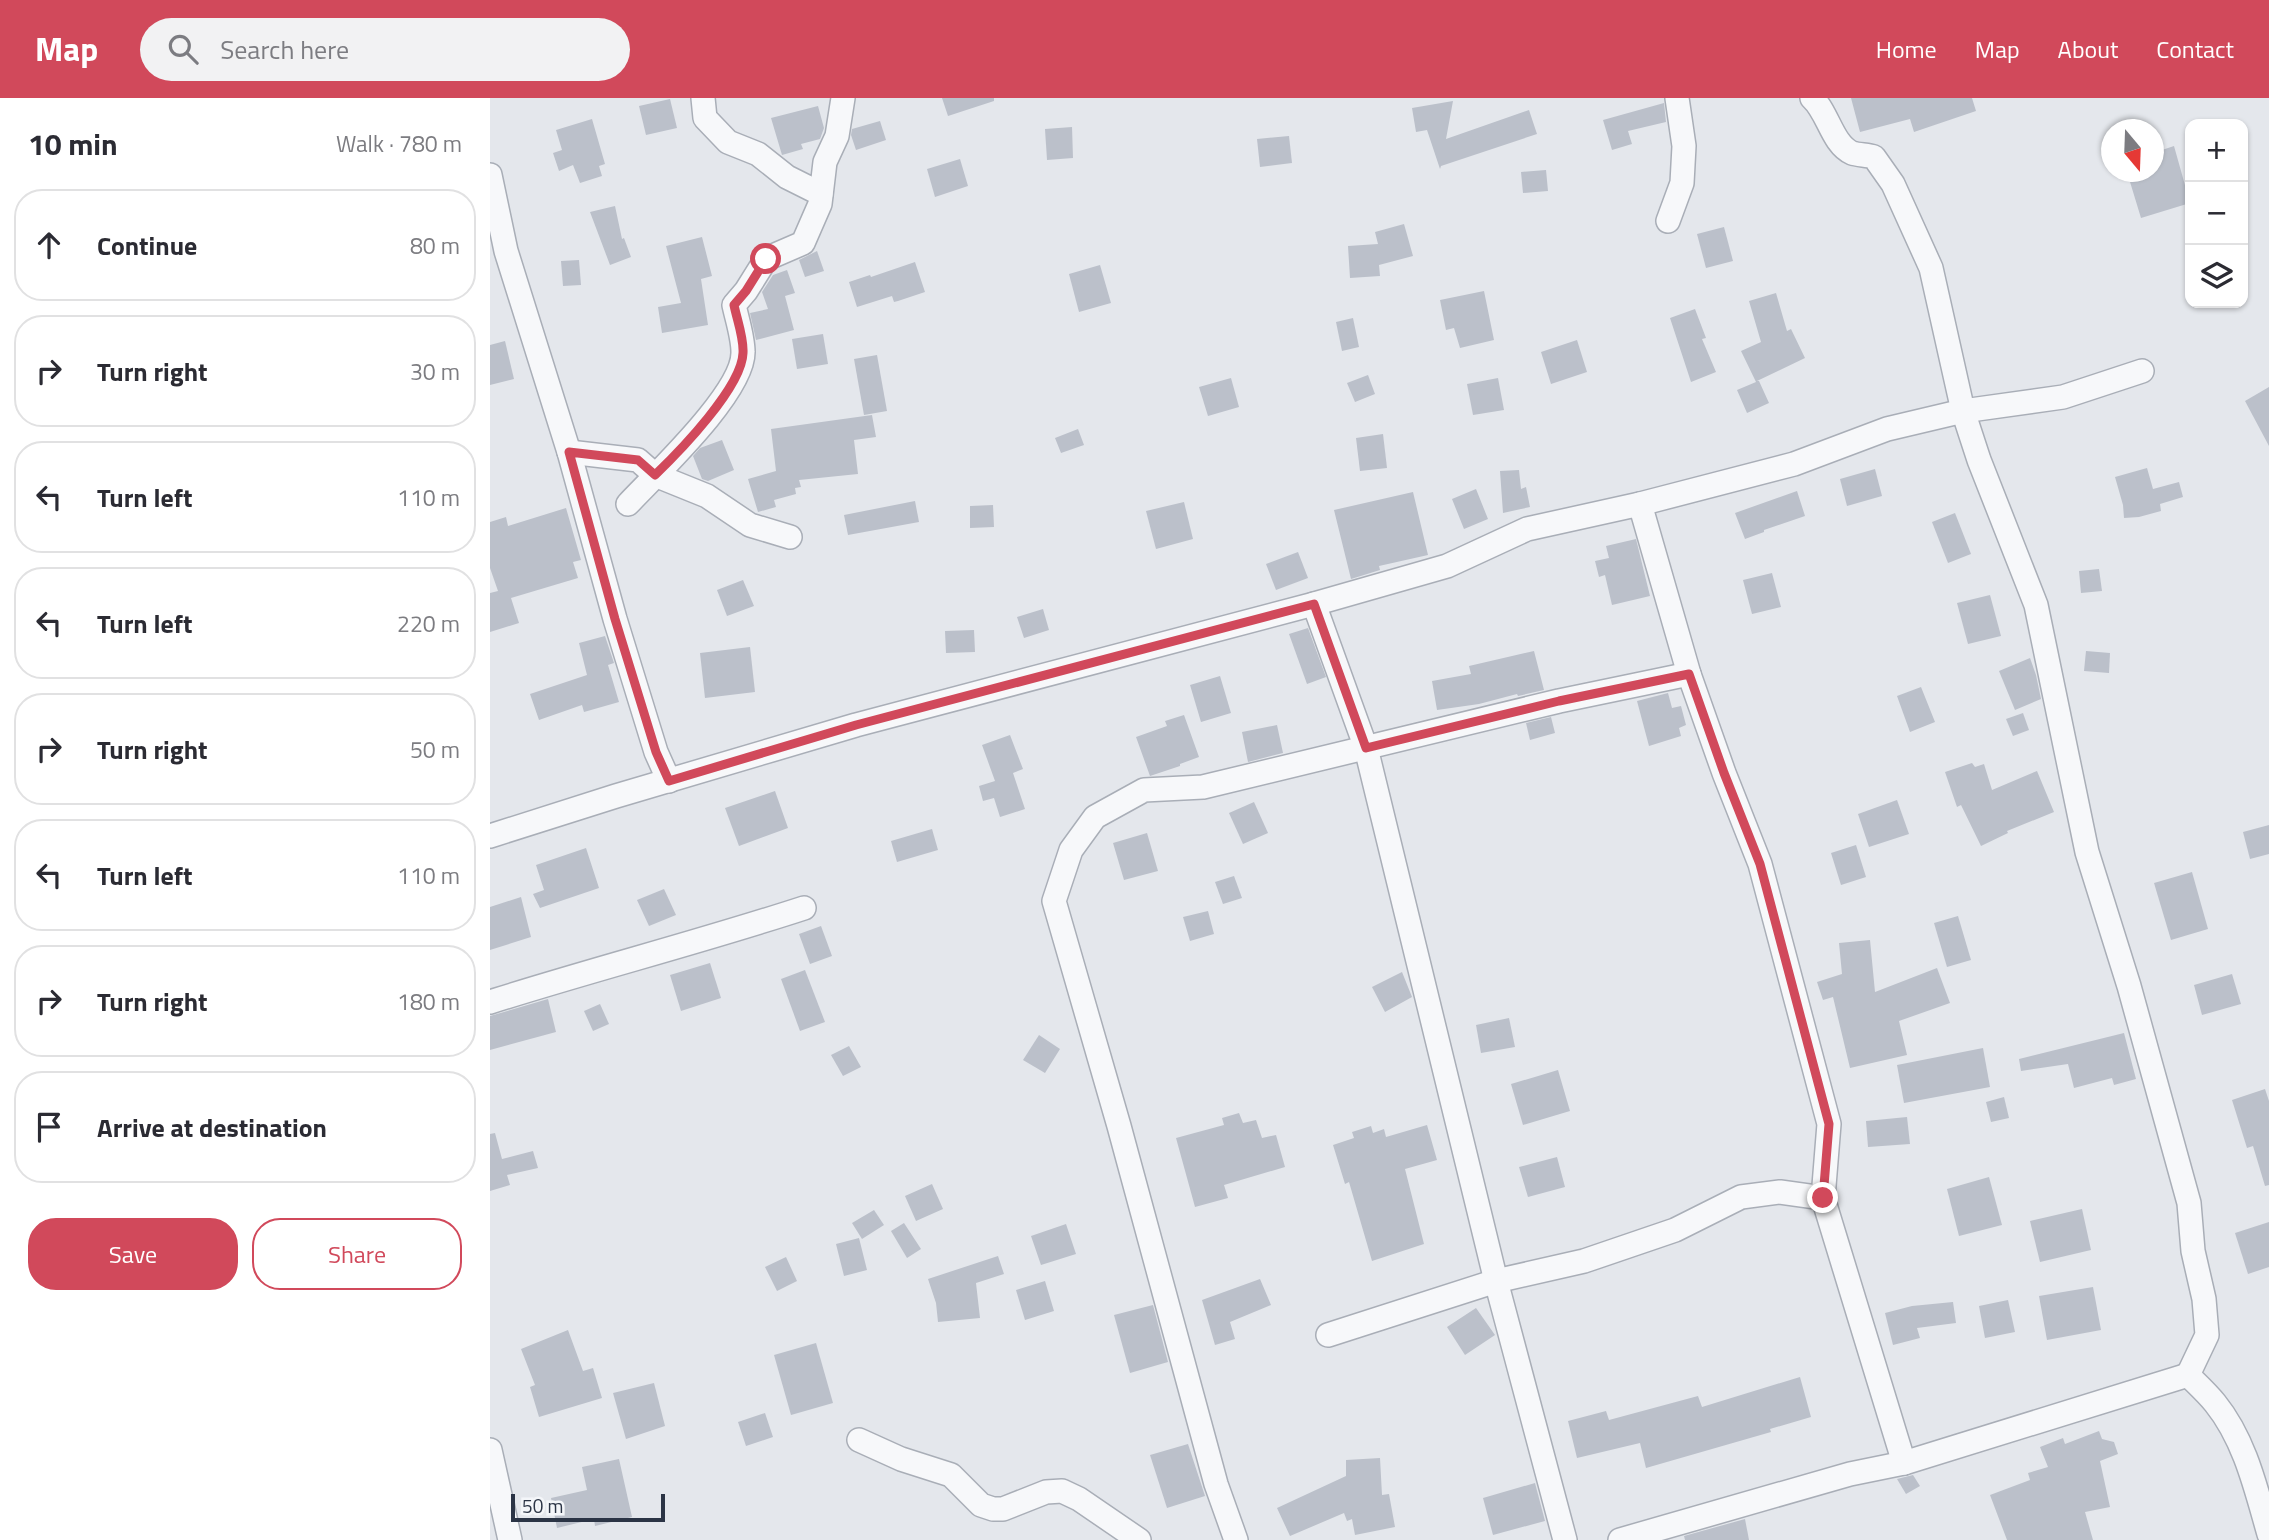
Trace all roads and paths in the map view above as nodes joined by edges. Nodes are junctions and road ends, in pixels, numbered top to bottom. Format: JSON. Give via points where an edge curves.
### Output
{"nodes":[{"id":1,"x":703,"y":98,"type":"edge"},
{"id":2,"x":843,"y":98,"type":"edge"},
{"id":3,"x":1677,"y":98,"type":"edge"},
{"id":4,"x":1812,"y":98,"type":"edge"},
{"id":5,"x":490,"y":175,"type":"edge"},
{"id":6,"x":821,"y":194,"type":"junction"},
{"id":7,"x":1668,"y":221,"type":"dead end"},
{"id":8,"x":2142,"y":372,"type":"dead end"},
{"id":9,"x":1963,"y":411,"type":"junction"},
{"id":10,"x":569,"y":452,"type":"junction"},
{"id":11,"x":655,"y":475,"type":"junction"},
{"id":12,"x":628,"y":504,"type":"dead end"},
{"id":13,"x":1640,"y":504,"type":"junction"},
{"id":14,"x":790,"y":537,"type":"dead end"},
{"id":15,"x":1314,"y":604,"type":"junction"},
{"id":16,"x":1689,"y":674,"type":"junction"},
{"id":17,"x":1366,"y":748,"type":"junction"},
{"id":18,"x":669,"y":781,"type":"junction"},
{"id":19,"x":490,"y":836,"type":"edge"},
{"id":20,"x":804,"y":908,"type":"dead end"},
{"id":21,"x":490,"y":1002,"type":"edge"},
{"id":22,"x":1823,"y":1198,"type":"junction"},
{"id":23,"x":1496,"y":1281,"type":"junction"},
{"id":24,"x":1328,"y":1335,"type":"dead end"},
{"id":25,"x":2189,"y":1375,"type":"junction"},
{"id":26,"x":859,"y":1440,"type":"dead end"},
{"id":27,"x":490,"y":1450,"type":"edge"},
{"id":28,"x":1904,"y":1463,"type":"junction"},
{"id":29,"x":2269,"y":1534,"type":"edge"},
{"id":30,"x":510,"y":1540,"type":"edge"},
{"id":31,"x":1139,"y":1540,"type":"edge"},
{"id":32,"x":1236,"y":1540,"type":"edge"},
{"id":33,"x":1565,"y":1540,"type":"edge"},
{"id":34,"x":1620,"y":1540,"type":"edge"}],
"edges":[{"from":1,"to":6,"type":"street","via":[[705,118],[728,142],[758,154],[787,177]]},
{"from":2,"to":6,"type":"street"},
{"from":3,"to":7,"type":"street","via":[[1684,146],[1682,183]]},
{"from":4,"to":9,"type":"street","via":[[1851,153],[1874,157],[1915,229],[1931,268]]},
{"from":5,"to":10,"type":"street","via":[[506,251]]},
{"from":6,"to":11,"type":"street","via":[[803,243],[766,259],[734,305],[743,352],[740,368],[724,396]]},
{"from":8,"to":9,"type":"street","via":[[2063,397]]},
{"from":9,"to":13,"type":"street","via":[[1887,429],[1794,464]]},
{"from":9,"to":25,"type":"street","via":[[2036,605],[2088,852],[2189,1203],[2207,1335]]},
{"from":10,"to":11,"type":"street","via":[[638,460]]},
{"from":10,"to":18,"type":"street","via":[[615,619]]},
{"from":11,"to":12,"type":"street"},
{"from":11,"to":14,"type":"street","via":[[707,496],[750,525]]},
{"from":13,"to":15,"type":"street","via":[[1527,528],[1447,566]]},
{"from":13,"to":16,"type":"street"},
{"from":15,"to":17,"type":"street"},
{"from":15,"to":18,"type":"street","via":[[856,725]]},
{"from":16,"to":17,"type":"street"},
{"from":16,"to":22,"type":"street","via":[[1760,864],[1829,1124]]},
{"from":17,"to":23,"type":"street"},
{"from":17,"to":32,"type":"street","via":[[1203,787],[1144,790],[1095,817],[1071,850],[1054,901],[1216,1484]]},
{"from":18,"to":19,"type":"street"},
{"from":20,"to":21,"type":"street"},
{"from":22,"to":23,"type":"street","via":[[1780,1192],[1741,1197],[1650,1239],[1584,1261]]},
{"from":22,"to":28,"type":"street"},
{"from":23,"to":24,"type":"street"},
{"from":23,"to":33,"type":"street"},
{"from":25,"to":28,"type":"street"},
{"from":25,"to":29,"type":"street","via":[[2232,1430],[2251,1471]]},
{"from":26,"to":31,"type":"street","via":[[901,1460],[951,1475],[981,1505],[993,1509],[1062,1491]]},
{"from":27,"to":30,"type":"street"},
{"from":28,"to":34,"type":"street","via":[[1850,1474]]}]}
